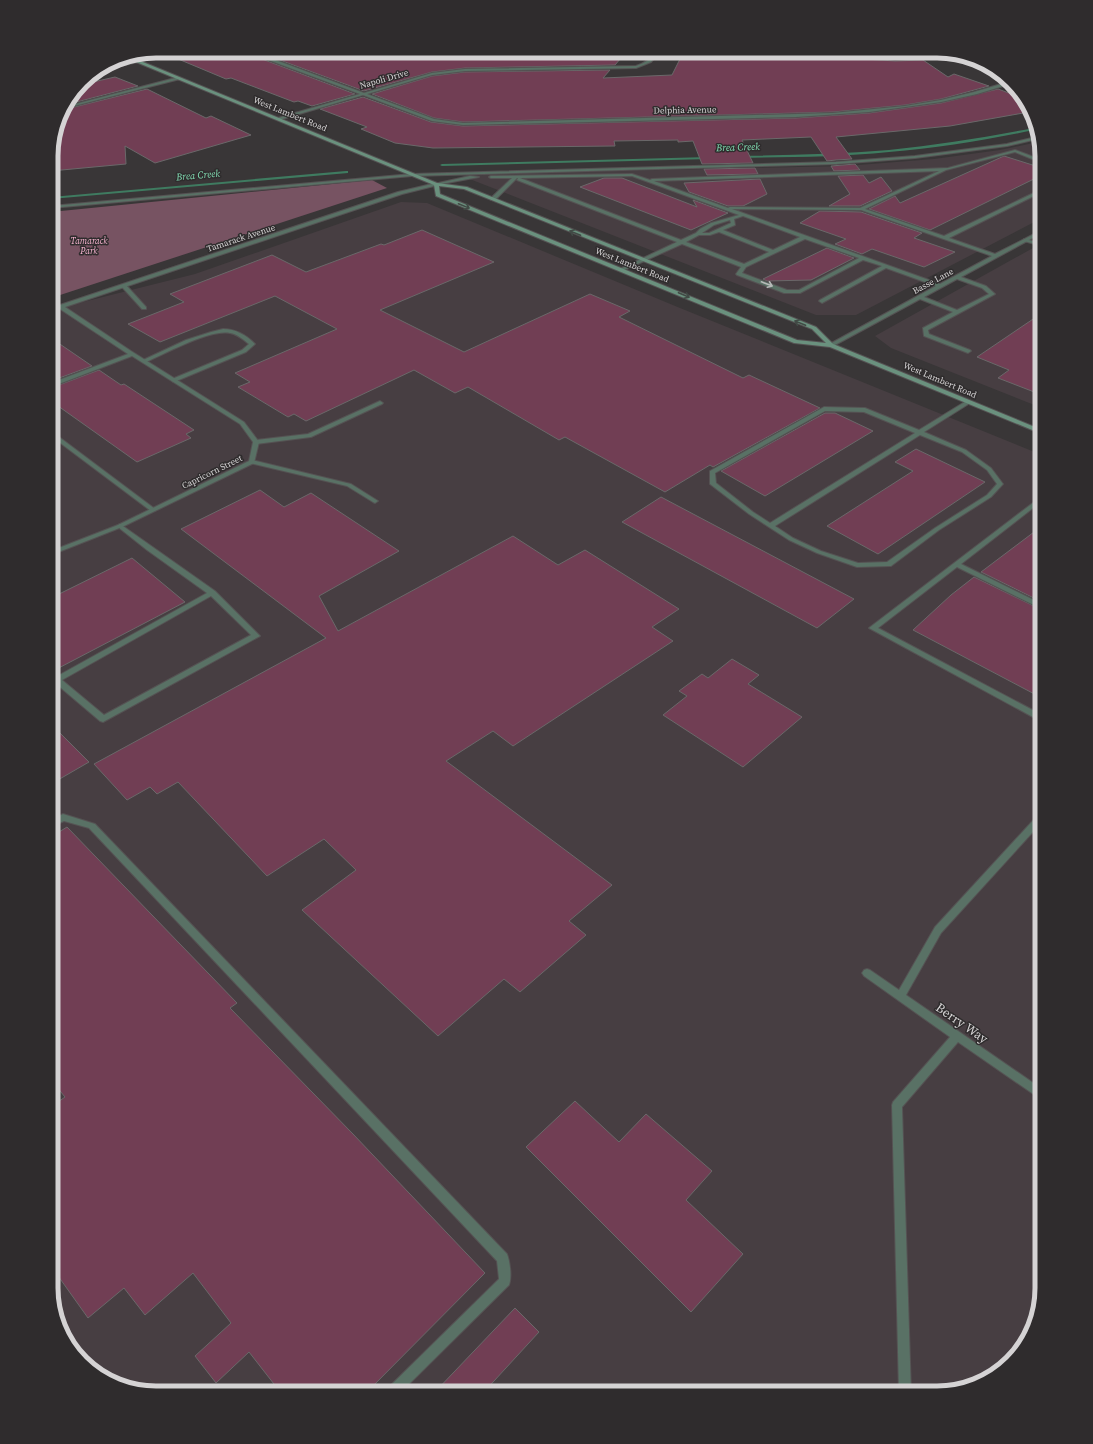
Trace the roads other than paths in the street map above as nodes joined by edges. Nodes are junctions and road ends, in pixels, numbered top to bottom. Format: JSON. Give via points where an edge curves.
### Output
{"nodes":[{"id":1,"x":267,"y":58,"type":"edge"},
{"id":2,"x":654,"y":58,"type":"edge"},
{"id":3,"x":134,"y":60,"type":"edge"},
{"id":4,"x":137,"y":61,"type":"junction"},
{"id":5,"x":117,"y":66,"type":"edge"},
{"id":6,"x":179,"y":78,"type":"junction"},
{"id":7,"x":1004,"y":84,"type":"edge"},
{"id":8,"x":363,"y":93,"type":"junction"},
{"id":9,"x":72,"y":106,"type":"edge"},
{"id":10,"x":279,"y":119,"type":"junction"},
{"id":11,"x":1033,"y":139,"type":"edge"},
{"id":12,"x":1035,"y":159,"type":"edge"},
{"id":13,"x":948,"y":169,"type":"junction"},
{"id":14,"x":412,"y":175,"type":"junction"},
{"id":15,"x":515,"y":177,"type":"junction"},
{"id":16,"x":647,"y":180,"type":"junction"},
{"id":17,"x":436,"y":184,"type":"junction"},
{"id":18,"x":1035,"y":193,"type":"edge"},
{"id":19,"x":492,"y":199,"type":"junction"},
{"id":20,"x":58,"y":206,"type":"edge"},
{"id":21,"x":723,"y":208,"type":"junction"},
{"id":22,"x":861,"y":208,"type":"junction"},
{"id":23,"x":743,"y":215,"type":"junction"},
{"id":24,"x":732,"y":220,"type":"junction"},
{"id":25,"x":718,"y":230,"type":"junction"},
{"id":26,"x":698,"y":234,"type":"junction"},
{"id":27,"x":1035,"y":235,"type":"edge"},
{"id":28,"x":804,"y":236,"type":"junction"},
{"id":29,"x":945,"y":238,"type":"junction"},
{"id":30,"x":1026,"y":240,"type":"junction"},
{"id":31,"x":683,"y":242,"type":"junction"},
{"id":32,"x":1035,"y":243,"type":"edge"},
{"id":33,"x":773,"y":252,"type":"junction"},
{"id":34,"x":996,"y":256,"type":"junction"},
{"id":35,"x":863,"y":258,"type":"junction"},
{"id":36,"x":644,"y":260,"type":"junction"},
{"id":37,"x":744,"y":266,"type":"junction"},
{"id":38,"x":886,"y":266,"type":"junction"},
{"id":39,"x":622,"y":270,"type":"junction"},
{"id":40,"x":957,"y":277,"type":"junction"},
{"id":41,"x":124,"y":286,"type":"junction"},
{"id":42,"x":941,"y":286,"type":"junction"},
{"id":43,"x":919,"y":297,"type":"junction"},
{"id":44,"x":822,"y":300,"type":"dead end"},
{"id":45,"x":61,"y":307,"type":"junction"},
{"id":46,"x":58,"y":308,"type":"edge"},
{"id":47,"x":144,"y":308,"type":"dead end"},
{"id":48,"x":957,"y":312,"type":"junction"},
{"id":49,"x":831,"y":345,"type":"junction"},
{"id":50,"x":968,"y":351,"type":"dead end"},
{"id":51,"x":133,"y":354,"type":"junction"},
{"id":52,"x":144,"y":361,"type":"junction"},
{"id":53,"x":174,"y":380,"type":"junction"},
{"id":54,"x":58,"y":382,"type":"edge"},
{"id":55,"x":968,"y":402,"type":"junction"},
{"id":56,"x":380,"y":403,"type":"dead end"},
{"id":57,"x":1035,"y":429,"type":"edge"},
{"id":58,"x":919,"y":433,"type":"junction"},
{"id":59,"x":58,"y":438,"type":"edge"},
{"id":60,"x":256,"y":442,"type":"junction"},
{"id":61,"x":252,"y":462,"type":"junction"},
{"id":62,"x":375,"y":501,"type":"dead end"},
{"id":63,"x":1035,"y":503,"type":"edge"},
{"id":64,"x":153,"y":510,"type":"junction"},
{"id":65,"x":771,"y":525,"type":"junction"},
{"id":66,"x":120,"y":526,"type":"junction"},
{"id":67,"x":58,"y":552,"type":"edge"},
{"id":68,"x":956,"y":564,"type":"junction"},
{"id":69,"x":212,"y":593,"type":"junction"},
{"id":70,"x":1035,"y":604,"type":"edge"},
{"id":71,"x":58,"y":679,"type":"edge"},
{"id":72,"x":58,"y":681,"type":"edge"},
{"id":73,"x":1035,"y":715,"type":"edge"},
{"id":74,"x":58,"y":820,"type":"edge"},
{"id":75,"x":1035,"y":824,"type":"edge"},
{"id":76,"x":867,"y":974,"type":"dead end"},
{"id":77,"x":900,"y":996,"type":"junction"},
{"id":78,"x":957,"y":1036,"type":"junction"},
{"id":79,"x":1035,"y":1090,"type":"edge"},
{"id":80,"x":399,"y":1386,"type":"edge"},
{"id":81,"x":905,"y":1386,"type":"edge"}],
"edges":[{"from":1,"to":8,"type":"street","name":"Delphia Avenue"},
{"from":2,"to":8,"type":"street","name":"Napoli Drive","via":[[646,65],[636,67],[465,70],[432,74]]},
{"from":3,"to":4,"type":"main road","name":"West Lambert Road"},
{"from":4,"to":5,"type":"street"},
{"from":4,"to":6,"type":"main road","name":"West Lambert Road"},
{"from":6,"to":9,"type":"street"},
{"from":6,"to":10,"type":"main road","name":"West Lambert Road"},
{"from":7,"to":8,"type":"street","name":"Delphia Avenue","via":[[948,99],[814,116],[463,124],[433,120]]},
{"from":8,"to":10,"type":"street","name":"Napoli Drive"},
{"from":10,"to":14,"type":"main road","name":"West Lambert Road"},
{"from":11,"to":14,"type":"street","via":[[1007,145],[915,157],[836,163]]},
{"from":12,"to":13,"type":"street","via":[[1015,151]]},
{"from":13,"to":16,"type":"street"},
{"from":13,"to":22,"type":"street"},
{"from":14,"to":17,"type":"main road","name":"West Lambert Road"},
{"from":14,"to":20,"type":"street"},
{"from":15,"to":16,"type":"street","name":"Tamarack Avenue","via":[[632,175]]},
{"from":15,"to":17,"type":"street","name":"Tamarack Avenue","via":[[470,177]]},
{"from":15,"to":19,"type":"street"},
{"from":15,"to":31,"type":"street"},
{"from":16,"to":21,"type":"street"},
{"from":17,"to":19,"type":"main road","name":"West Lambert Road","via":[[465,188]]},
{"from":17,"to":39,"type":"main road","name":"West Lambert Road","one_way":true,"via":[[438,195]]},
{"from":17,"to":41,"type":"street","name":"Tamarack Avenue","via":[[400,193]]},
{"from":18,"to":29,"type":"street"},
{"from":36,"to":19,"type":"main road","name":"West Lambert Road","one_way":true},
{"from":21,"to":22,"type":"street"},
{"from":21,"to":23,"type":"street"},
{"from":22,"to":29,"type":"street"},
{"from":23,"to":24,"type":"street"},
{"from":23,"to":28,"type":"street"},
{"from":24,"to":25,"type":"street","via":[[733,224]]},
{"from":24,"to":26,"type":"street","via":[[726,219],[701,230]]},
{"from":25,"to":26,"type":"street","via":[[710,234]]},
{"from":25,"to":33,"type":"street"},
{"from":26,"to":31,"type":"street"},
{"from":27,"to":30,"type":"street","name":"Basse Lane"},
{"from":28,"to":33,"type":"street"},
{"from":28,"to":35,"type":"street"},
{"from":29,"to":34,"type":"street"},
{"from":30,"to":32,"type":"street"},
{"from":30,"to":34,"type":"street","name":"Basse Lane"},
{"from":31,"to":36,"type":"street"},
{"from":31,"to":37,"type":"street"},
{"from":33,"to":37,"type":"street"},
{"from":34,"to":40,"type":"street","name":"Basse Lane"},
{"from":37,"to":35,"type":"street","one_way":true,"via":[[739,274],[786,292],[794,292]]},
{"from":35,"to":38,"type":"street"},
{"from":36,"to":39,"type":"street"},
{"from":49,"to":36,"type":"main road","name":"West Lambert Road","one_way":true,"via":[[814,328]]},
{"from":38,"to":42,"type":"street"},
{"from":38,"to":44,"type":"street"},
{"from":39,"to":49,"type":"main road","name":"West Lambert Road","one_way":true,"via":[[796,342]]},
{"from":40,"to":42,"type":"street","name":"Basse Lane"},
{"from":40,"to":48,"type":"street","via":[[984,286],[992,294]]},
{"from":41,"to":45,"type":"street","name":"Tamarack Avenue"},
{"from":41,"to":47,"type":"street"},
{"from":42,"to":43,"type":"street","name":"Basse Lane"},
{"from":43,"to":48,"type":"street"},
{"from":43,"to":49,"type":"street","name":"Basse Lane"},
{"from":45,"to":46,"type":"street","name":"Tamarack Avenue"},
{"from":45,"to":51,"type":"street"},
{"from":48,"to":50,"type":"street","via":[[925,329],[926,335]]},
{"from":49,"to":55,"type":"main road","name":"West Lambert Road"},
{"from":51,"to":52,"type":"street"},
{"from":51,"to":54,"type":"street"},
{"from":52,"to":53,"type":"street"},
{"from":52,"to":53,"type":"street","via":[[214,332],[230,331],[252,344],[244,351]]},
{"from":53,"to":60,"type":"street","via":[[242,422]]},
{"from":55,"to":57,"type":"main road","name":"West Lambert Road"},
{"from":55,"to":58,"type":"street"},
{"from":56,"to":60,"type":"street","via":[[309,436]]},
{"from":58,"to":65,"type":"street"},
{"from":58,"to":65,"type":"street","via":[[865,410],[824,409],[712,472],[713,484]]},
{"from":58,"to":65,"type":"street","via":[[964,451],[989,469],[1000,484],[989,496],[889,564],[857,565],[791,539]]},
{"from":59,"to":64,"type":"street"},
{"from":60,"to":61,"type":"street","name":"Capricorn Street"},
{"from":61,"to":62,"type":"street","via":[[349,485]]},
{"from":61,"to":64,"type":"street","name":"Capricorn Street"},
{"from":63,"to":68,"type":"street"},
{"from":64,"to":66,"type":"street","name":"Capricorn Street"},
{"from":66,"to":67,"type":"street","name":"Capricorn Street"},
{"from":66,"to":69,"type":"street"},
{"from":68,"to":70,"type":"street"},
{"from":68,"to":73,"type":"street","via":[[873,628]]},
{"from":69,"to":71,"type":"street"},
{"from":69,"to":72,"type":"street","via":[[256,636],[103,719]]},
{"from":74,"to":80,"type":"street","via":[[63,817],[92,826],[503,1258],[505,1281]]},
{"from":75,"to":77,"type":"street","via":[[938,930]]},
{"from":76,"to":77,"type":"street","name":"Berry Way"},
{"from":77,"to":78,"type":"street","name":"Berry Way"},
{"from":78,"to":79,"type":"street","name":"Berry Way"},
{"from":78,"to":81,"type":"street","via":[[897,1105]]}]}
